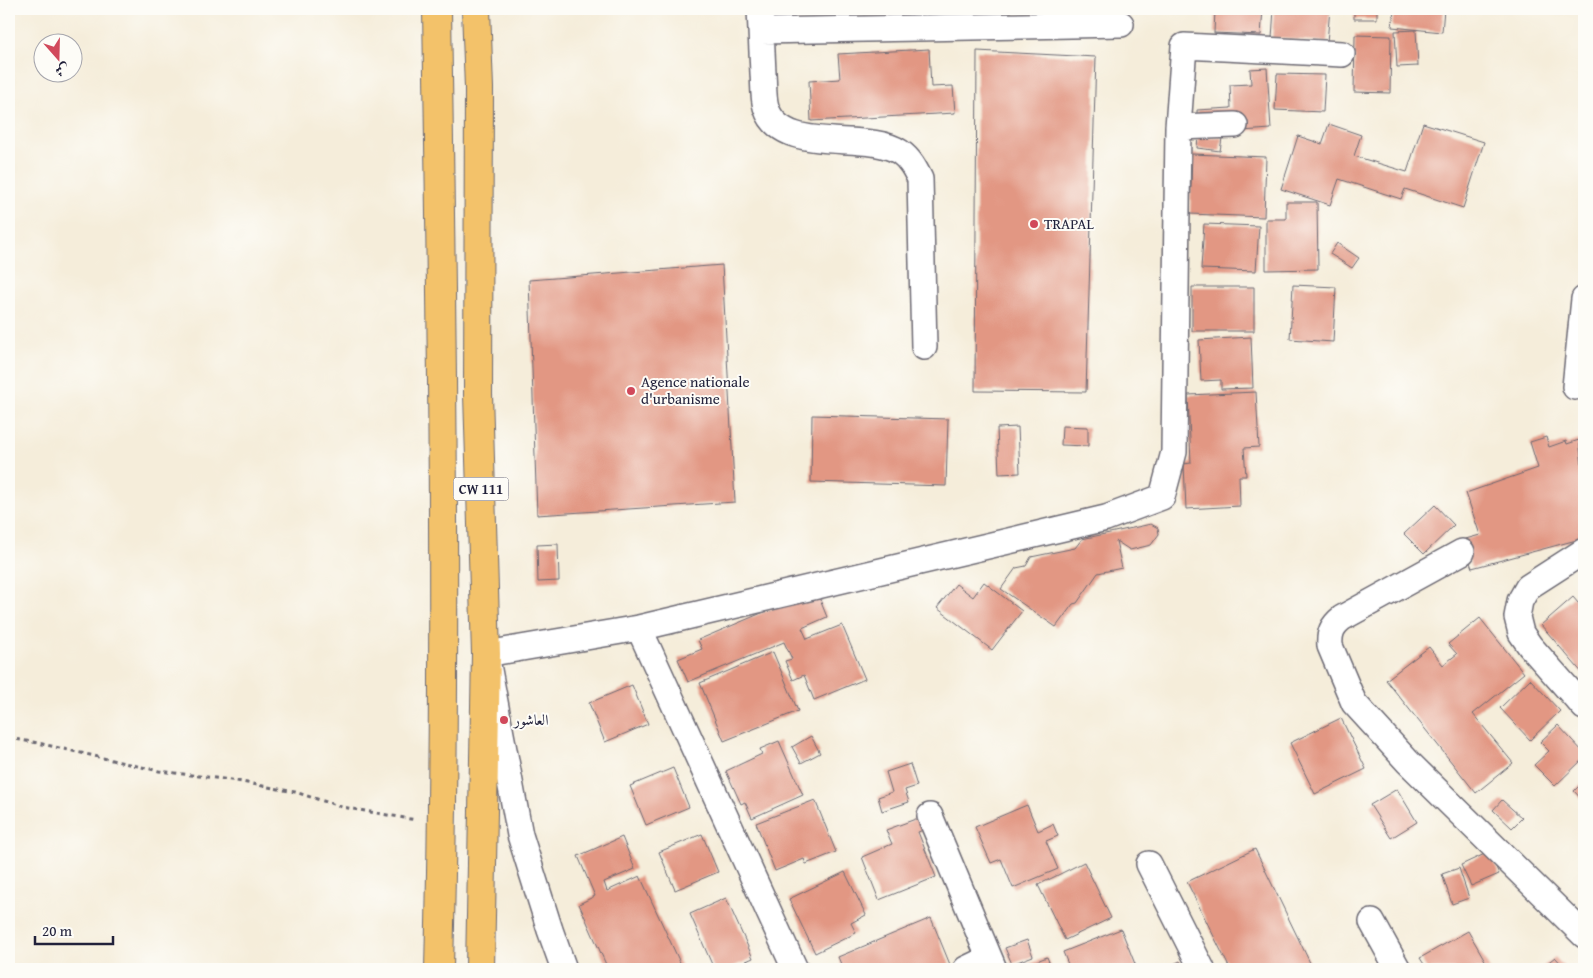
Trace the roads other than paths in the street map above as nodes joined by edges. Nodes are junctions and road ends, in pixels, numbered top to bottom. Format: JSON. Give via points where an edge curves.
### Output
{"nodes":[{"id":1,"x":437,"y":9,"type":"edge"},
{"id":2,"x":476,"y":9,"type":"edge"},
{"id":3,"x":761,"y":20,"type":"edge"},
{"id":4,"x":1121,"y":24,"type":"dead end"},
{"id":5,"x":1342,"y":54,"type":"dead end"},
{"id":6,"x":1235,"y":125,"type":"dead end"},
{"id":7,"x":1178,"y":127,"type":"junction"},
{"id":8,"x":1584,"y":299,"type":"edge"},
{"id":9,"x":924,"y":347,"type":"dead end"},
{"id":10,"x":1575,"y":387,"type":"dead end"},
{"id":11,"x":1584,"y":551,"type":"edge"},
{"id":12,"x":1462,"y":552,"type":"dead end"},
{"id":13,"x":639,"y":628,"type":"junction"},
{"id":14,"x":486,"y":654,"type":"junction"},
{"id":15,"x":1584,"y":707,"type":"edge"},
{"id":16,"x":930,"y":816,"type":"dead end"},
{"id":17,"x":1149,"y":864,"type":"dead end"},
{"id":18,"x":1372,"y":922,"type":"dead end"},
{"id":19,"x":1584,"y":935,"type":"edge"},
{"id":20,"x":992,"y":964,"type":"edge"},
{"id":21,"x":439,"y":969,"type":"edge"},
{"id":22,"x":480,"y":969,"type":"edge"},
{"id":23,"x":564,"y":969,"type":"edge"},
{"id":24,"x":795,"y":969,"type":"edge"},
{"id":25,"x":966,"y":969,"type":"edge"},
{"id":26,"x":1202,"y":969,"type":"edge"},
{"id":27,"x":1398,"y":969,"type":"edge"}],
"edges":[{"from":1,"to":21,"type":"main road","via":[[443,828]]},
{"from":2,"to":14,"type":"main road","number":"CW 111","via":[[479,88],[478,394]]},
{"from":3,"to":4,"type":"street"},
{"from":3,"to":9,"type":"street","via":[[764,95],[774,121],[785,131],[799,136],[884,145],[900,152],[912,164],[920,180]]},
{"from":5,"to":7,"type":"street","via":[[1184,46]]},
{"from":6,"to":7,"type":"street"},
{"from":7,"to":13,"type":"street","via":[[1174,452],[1162,497],[1106,518]]},
{"from":8,"to":10,"type":"street"},
{"from":11,"to":15,"type":"street","via":[[1528,587],[1520,601],[1517,617],[1521,633],[1530,646]]},
{"from":12,"to":19,"type":"street","via":[[1342,618],[1331,629],[1330,646],[1354,703],[1408,762]]},
{"from":13,"to":14,"type":"street"},
{"from":13,"to":24,"type":"street"},
{"from":14,"to":22,"type":"main road","number":"CW 111"},
{"from":14,"to":23,"type":"street","via":[[520,835]]},
{"from":16,"to":20,"type":"street"},
{"from":17,"to":26,"type":"street"},
{"from":18,"to":27,"type":"street"},
{"from":20,"to":25,"type":"street"}]}
